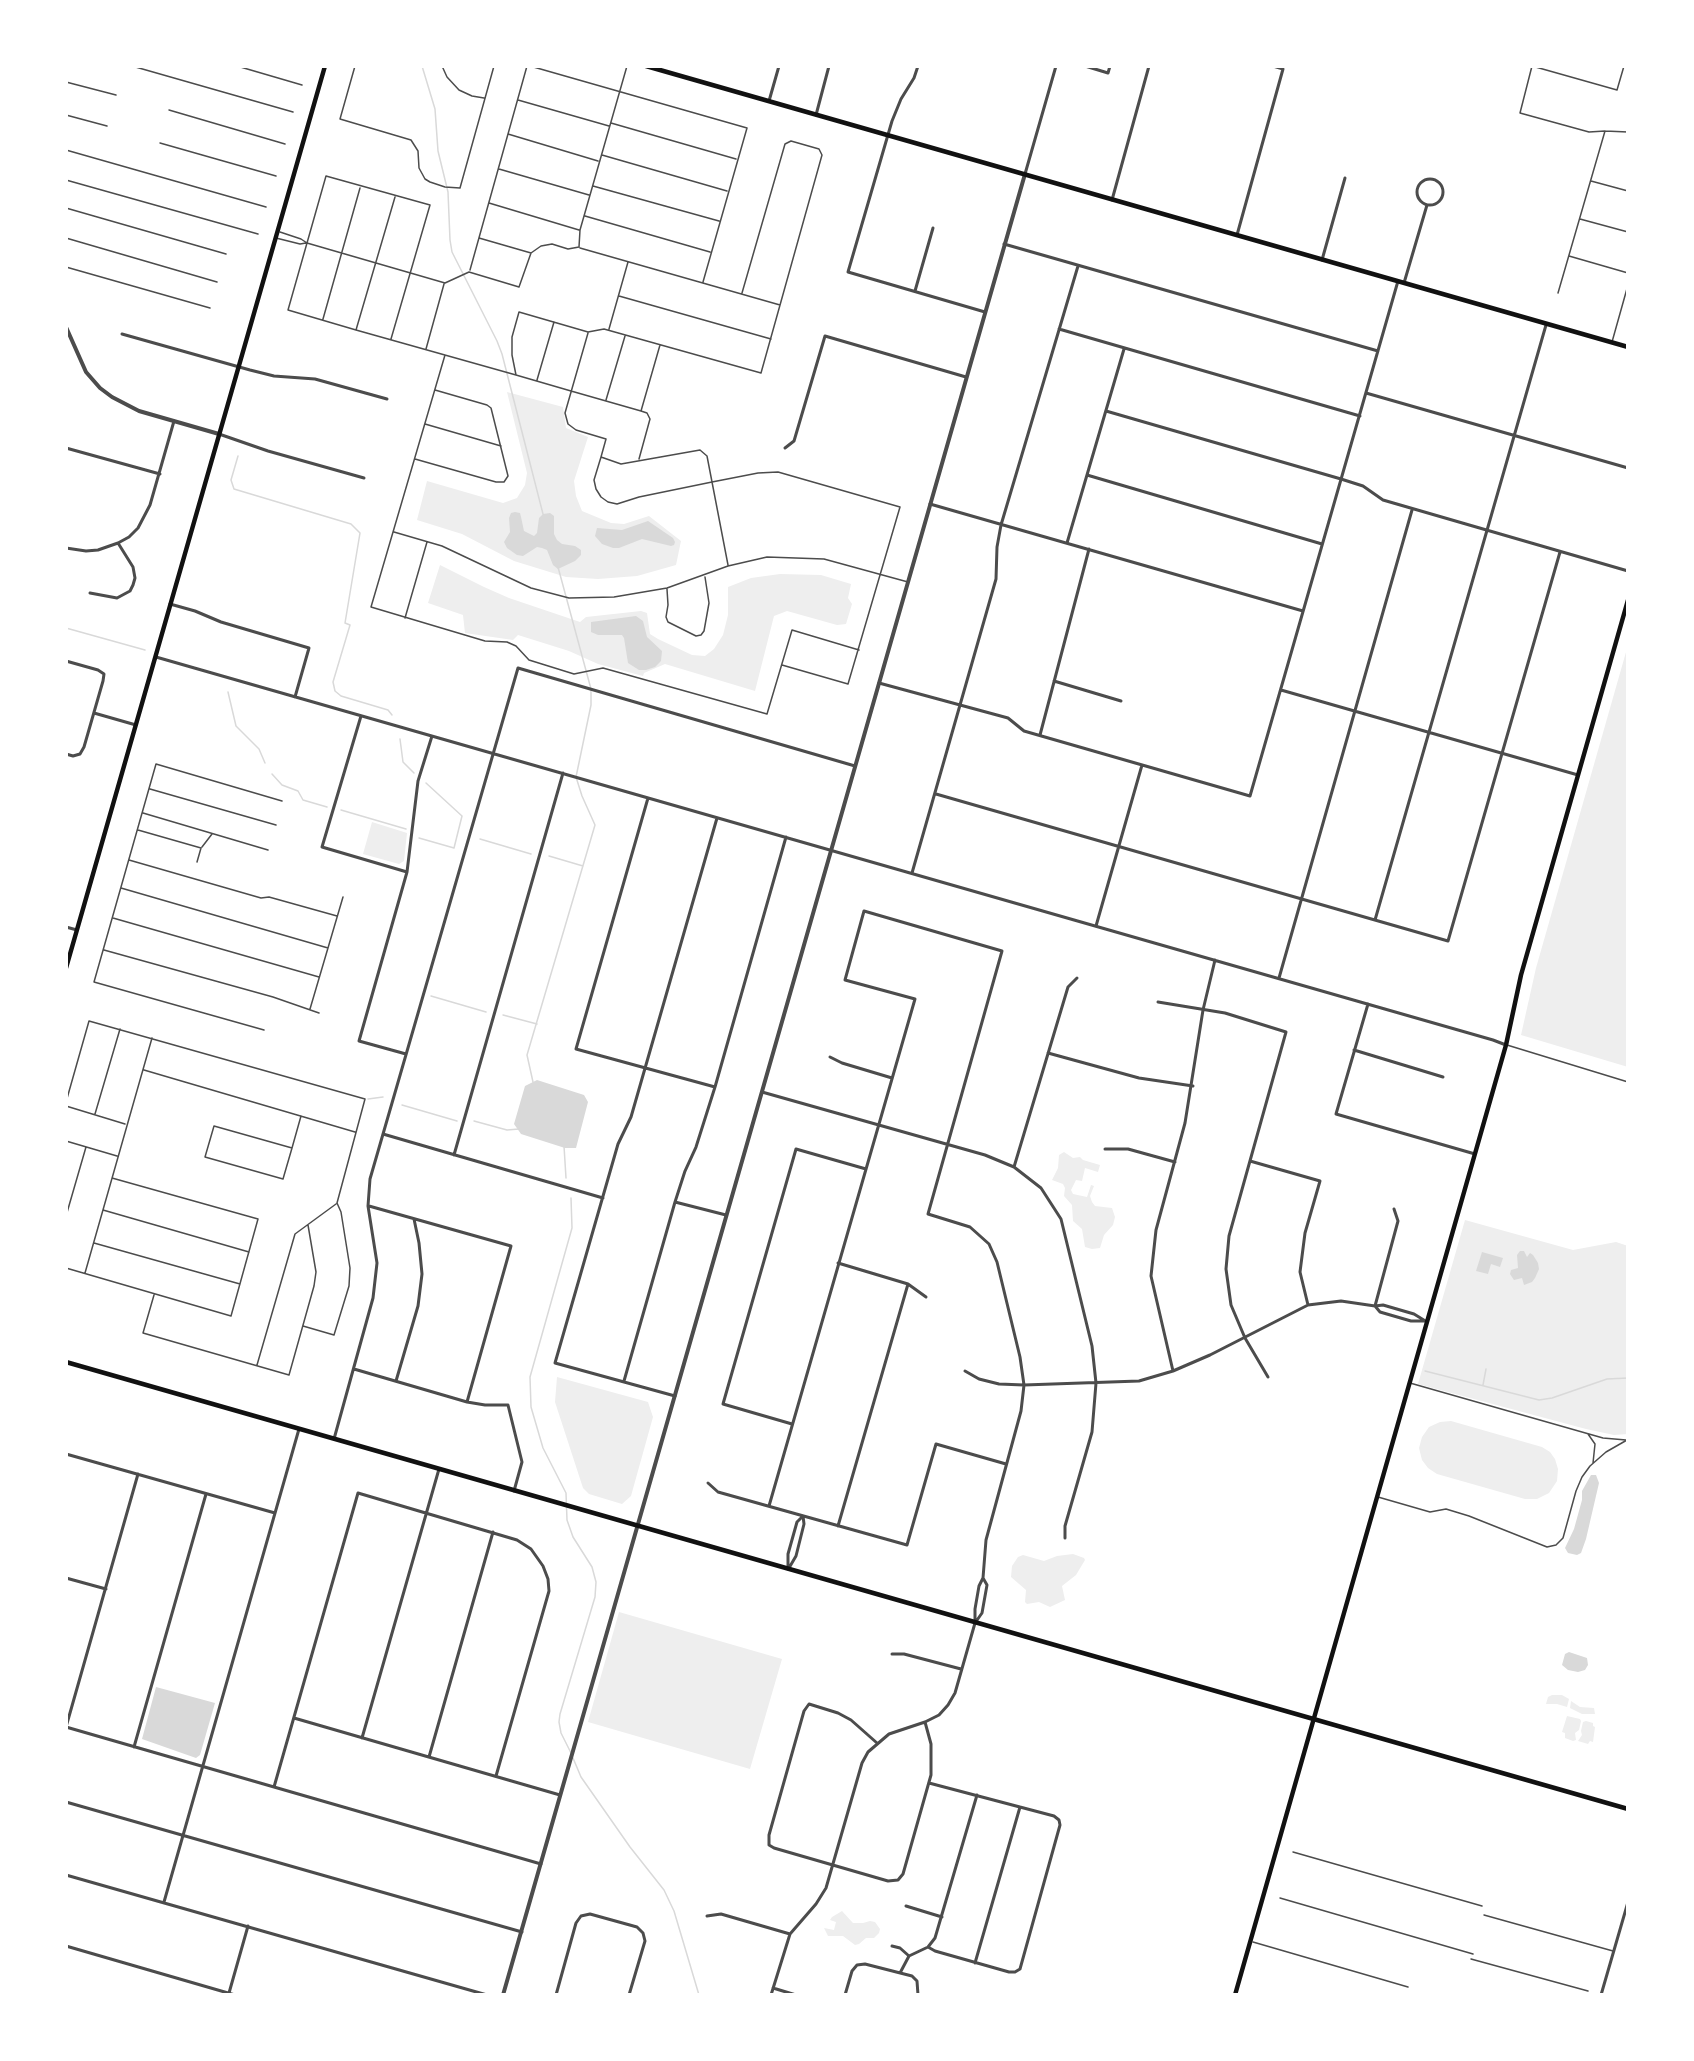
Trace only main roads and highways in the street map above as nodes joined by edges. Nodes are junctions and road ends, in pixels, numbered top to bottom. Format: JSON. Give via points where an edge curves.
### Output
{"nodes":[{"id":1,"x":325,"y":66,"type":"edge"},
{"id":2,"x":646,"y":66,"type":"edge"},
{"id":3,"x":1628,"y":347,"type":"edge"},
{"id":4,"x":1628,"y":600,"type":"edge"},
{"id":5,"x":66,"y":968,"type":"edge"},
{"id":6,"x":66,"y":1362,"type":"edge"},
{"id":7,"x":1313,"y":1719,"type":"junction"},
{"id":8,"x":1628,"y":1809,"type":"edge"},
{"id":9,"x":1235,"y":1995,"type":"edge"}],
"edges":[{"from":1,"to":5,"type":"main road"},
{"from":2,"to":3,"type":"main road"},
{"from":4,"to":7,"type":"main road","via":[[1521,975],[1506,1045]]},
{"from":6,"to":7,"type":"main road"},
{"from":7,"to":8,"type":"main road"},
{"from":7,"to":9,"type":"main road"}]}
